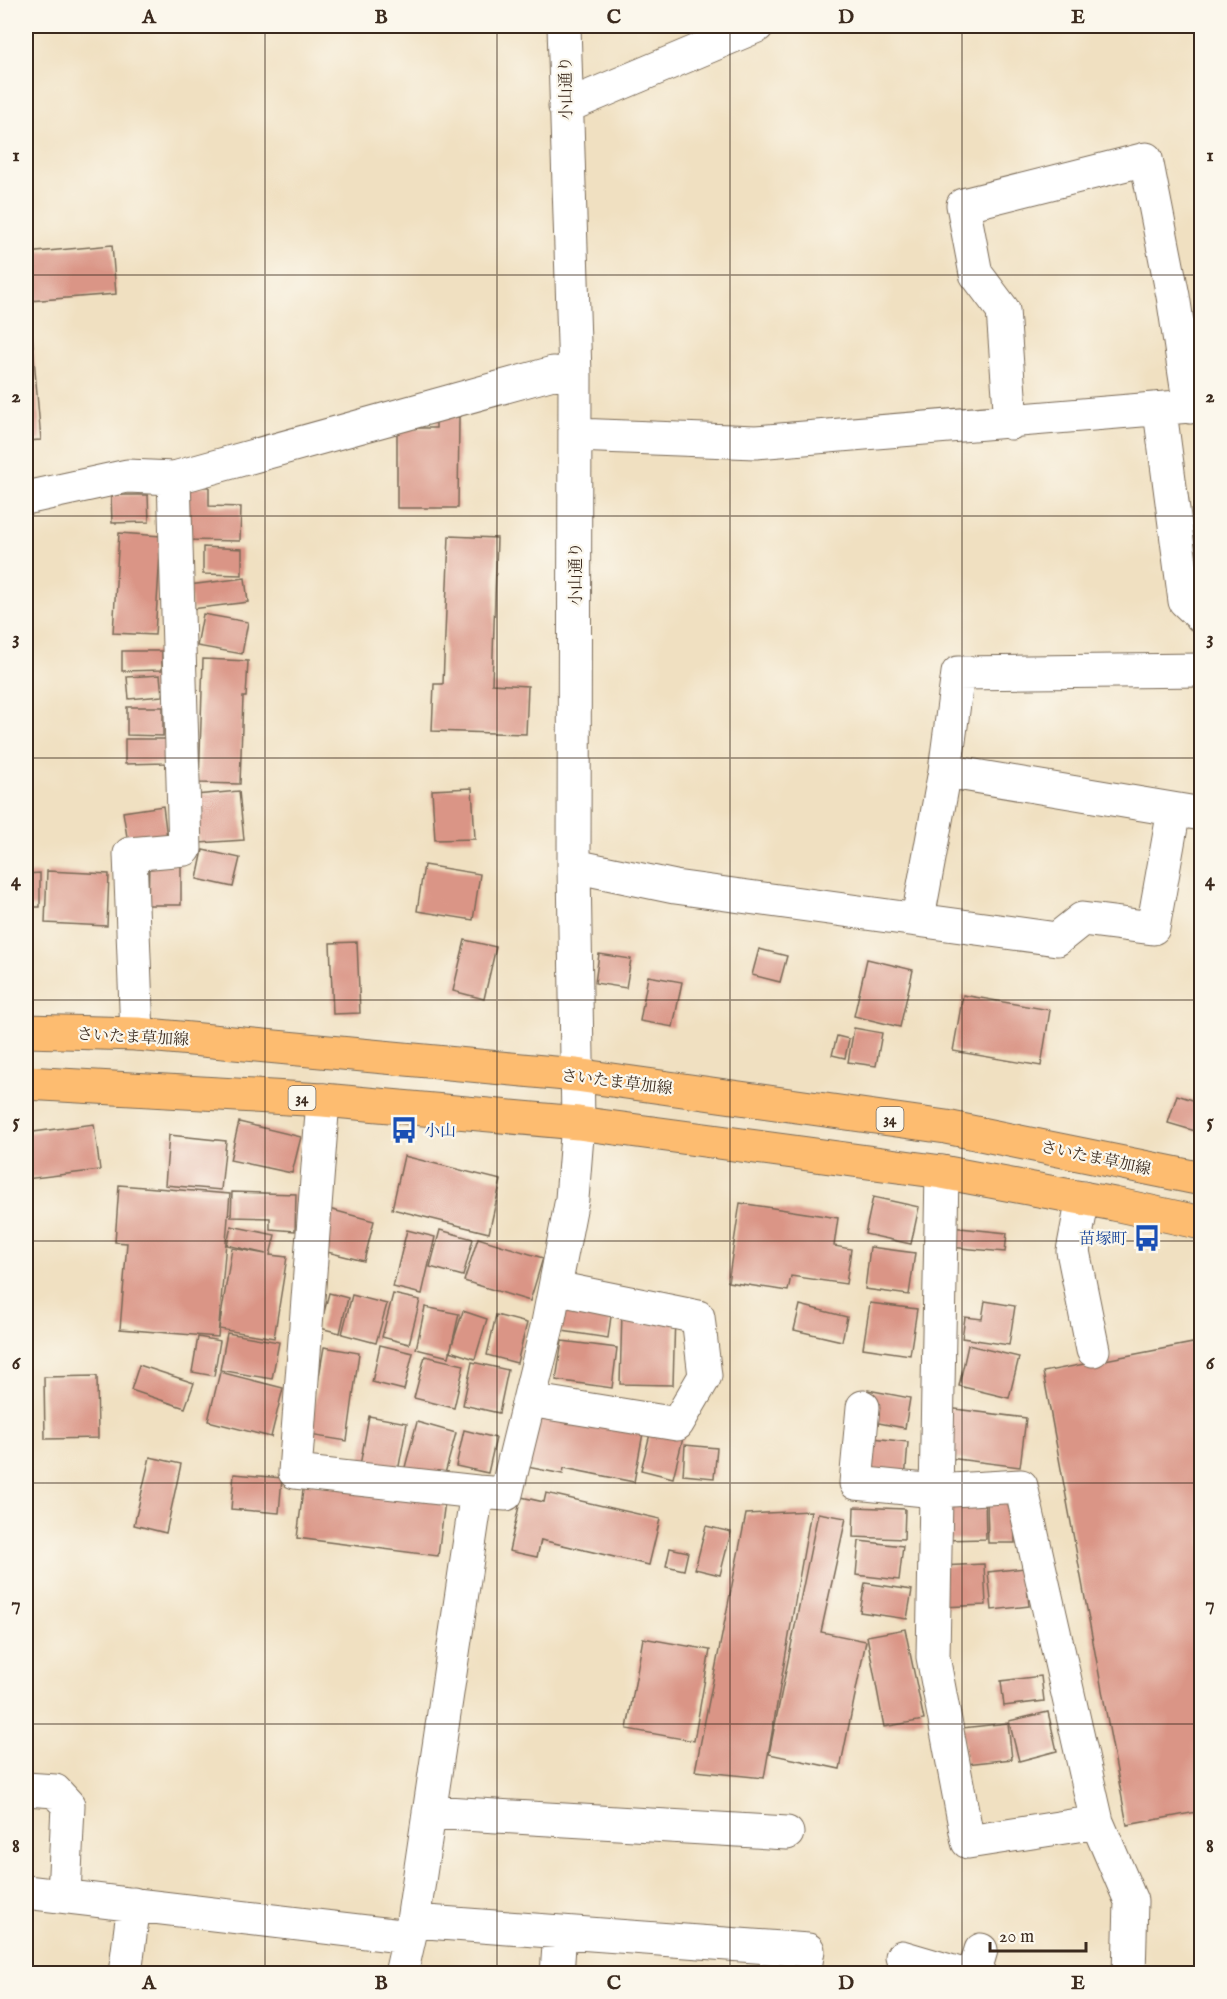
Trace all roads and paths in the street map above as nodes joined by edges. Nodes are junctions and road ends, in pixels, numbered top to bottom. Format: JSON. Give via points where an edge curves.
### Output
{"nodes":[{"id":1,"x":564,"y":26,"type":"edge"},
{"id":2,"x":758,"y":26,"type":"edge"},
{"id":3,"x":565,"y":107,"type":"junction"},
{"id":4,"x":575,"y":375,"type":"junction"},
{"id":5,"x":1184,"y":408,"type":"edge"},
{"id":6,"x":1011,"y":423,"type":"junction"},
{"id":7,"x":575,"y":435,"type":"junction"},
{"id":8,"x":174,"y":478,"type":"junction"},
{"id":9,"x":26,"y":498,"type":"edge"},
{"id":10,"x":1202,"y":617,"type":"edge"},
{"id":11,"x":1202,"y":670,"type":"edge"},
{"id":12,"x":945,"y":771,"type":"junction"},
{"id":13,"x":1188,"y":812,"type":"edge"},
{"id":14,"x":574,"y":866,"type":"junction"},
{"id":15,"x":918,"y":918,"type":"junction"},
{"id":16,"x":26,"y":1031,"type":"edge"},
{"id":17,"x":137,"y":1034,"type":"junction"},
{"id":18,"x":576,"y":1075,"type":"junction"},
{"id":19,"x":26,"y":1083,"type":"edge"},
{"id":20,"x":323,"y":1100,"type":"junction"},
{"id":21,"x":578,"y":1123,"type":"junction"},
{"id":22,"x":942,"y":1172,"type":"junction"},
{"id":23,"x":1202,"y":1179,"type":"edge"},
{"id":24,"x":1083,"y":1198,"type":"junction"},
{"id":25,"x":1202,"y":1223,"type":"edge"},
{"id":26,"x":555,"y":1288,"type":"junction"},
{"id":27,"x":1094,"y":1350,"type":"dead end"},
{"id":28,"x":529,"y":1401,"type":"junction"},
{"id":29,"x":863,"y":1407,"type":"dead end"},
{"id":30,"x":936,"y":1491,"type":"junction"},
{"id":31,"x":477,"y":1492,"type":"junction"},
{"id":32,"x":26,"y":1789,"type":"edge"},
{"id":33,"x":429,"y":1812,"type":"junction"},
{"id":34,"x":1097,"y":1822,"type":"junction"},
{"id":35,"x":788,"y":1833,"type":"dead end"},
{"id":36,"x":26,"y":1892,"type":"edge"},
{"id":37,"x":64,"y":1896,"type":"junction"},
{"id":38,"x":134,"y":1904,"type":"junction"},
{"id":39,"x":411,"y":1929,"type":"junction"},
{"id":40,"x":560,"y":1932,"type":"junction"},
{"id":41,"x":902,"y":1957,"type":"dead end"},
{"id":42,"x":972,"y":1966,"type":"edge"},
{"id":43,"x":125,"y":1974,"type":"edge"},
{"id":44,"x":401,"y":1974,"type":"edge"},
{"id":45,"x":557,"y":1974,"type":"edge"},
{"id":46,"x":804,"y":1974,"type":"edge"},
{"id":47,"x":1130,"y":1974,"type":"edge"}],
"edges":[{"from":1,"to":3,"type":"street","name":"小山通り"},
{"from":2,"to":3,"type":"street"},
{"from":3,"to":4,"type":"street","name":"小山通り"},
{"from":4,"to":7,"type":"street","name":"小山通り"},
{"from":4,"to":8,"type":"street","via":[[553,373]]},
{"from":5,"to":6,"type":"street"},
{"from":5,"to":6,"type":"street","via":[[1173,296],[1146,159],[963,205],[976,274],[1003,310]]},
{"from":5,"to":10,"type":"street","via":[[1185,601]]},
{"from":6,"to":7,"type":"street","via":[[756,442]]},
{"from":7,"to":14,"type":"street","name":"小山通り"},
{"from":8,"to":9,"type":"street","via":[[127,476]]},
{"from":8,"to":17,"type":"street","via":[[185,849],[130,854]]},
{"from":11,"to":12,"type":"street","via":[[958,673]]},
{"from":12,"to":13,"type":"street"},
{"from":12,"to":15,"type":"street"},
{"from":13,"to":15,"type":"street","via":[[1153,928],[1082,919],[1058,939]]},
{"from":14,"to":15,"type":"street","via":[[675,887]]},
{"from":14,"to":18,"type":"street","name":"小山通り"},
{"from":16,"to":17,"type":"main road","name":"さいたま草加線","number":"34"},
{"from":17,"to":18,"type":"main road","name":"さいたま草加線","number":"34"},
{"from":18,"to":21,"type":"street","name":"小山通り"},
{"from":18,"to":23,"type":"main road","name":"さいたま草加線","number":"34","via":[[946,1127]]},
{"from":19,"to":20,"type":"main road","number":"34"},
{"from":20,"to":21,"type":"main road","number":"34"},
{"from":20,"to":31,"type":"street","via":[[295,1472]]},
{"from":21,"to":22,"type":"main road","number":"34"},
{"from":21,"to":26,"type":"street","name":"小山通り","via":[[572,1199]]},
{"from":22,"to":24,"type":"main road","number":"34"},
{"from":22,"to":30,"type":"street"},
{"from":24,"to":25,"type":"main road","number":"34"},
{"from":24,"to":27,"type":"street","via":[[1073,1251]]},
{"from":26,"to":28,"type":"street","name":"小山通り"},
{"from":26,"to":28,"type":"street","via":[[698,1317],[705,1376],[677,1424]]},
{"from":28,"to":31,"type":"street","name":"小山通り","via":[[506,1494]]},
{"from":29,"to":30,"type":"street","via":[[856,1483]]},
{"from":30,"to":34,"type":"street","via":[[1021,1486]]},
{"from":30,"to":34,"type":"street","via":[[933,1657],[968,1842]]},
{"from":31,"to":33,"type":"street"},
{"from":32,"to":37,"type":"street","via":[[56,1791],[68,1805]]},
{"from":33,"to":35,"type":"street"},
{"from":33,"to":39,"type":"street"},
{"from":34,"to":47,"type":"street","via":[[1131,1901]]},
{"from":36,"to":37,"type":"street"},
{"from":37,"to":38,"type":"street"},
{"from":38,"to":39,"type":"street"},
{"from":38,"to":43,"type":"street"},
{"from":39,"to":40,"type":"street"},
{"from":39,"to":44,"type":"street"},
{"from":40,"to":45,"type":"street"},
{"from":40,"to":46,"type":"street","via":[[808,1950]]},
{"from":41,"to":42,"type":"street"}]}
